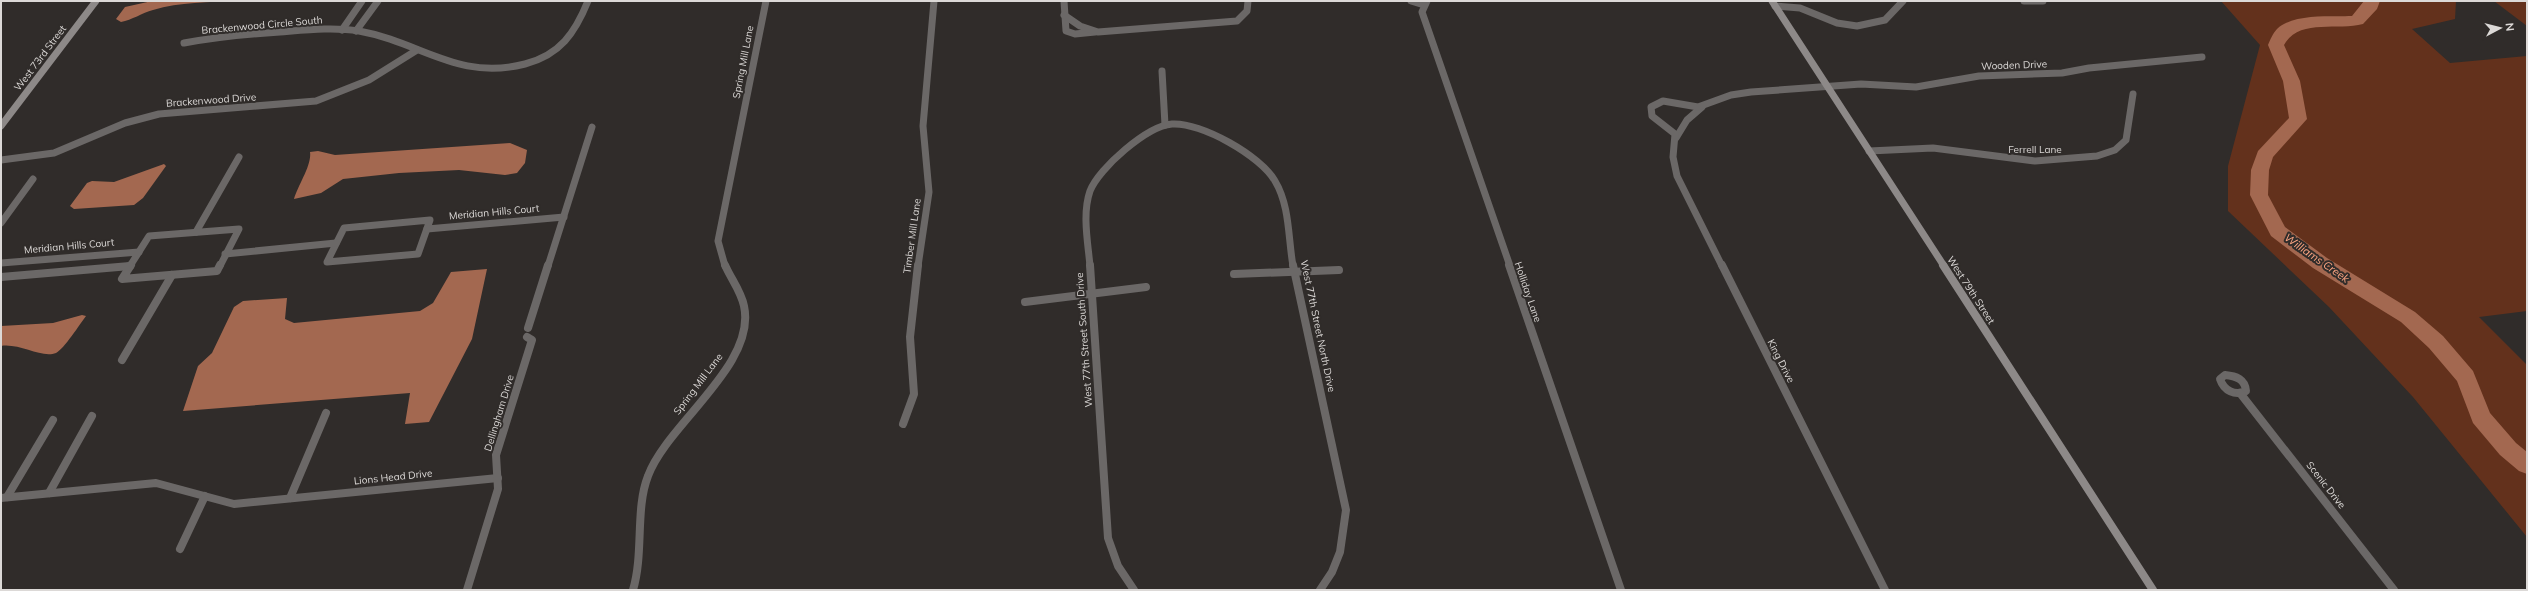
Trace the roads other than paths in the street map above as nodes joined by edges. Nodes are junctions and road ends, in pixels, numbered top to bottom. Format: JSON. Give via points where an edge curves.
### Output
{"nodes":[{"id":1,"x":96,"y":1,"type":"edge"},
{"id":2,"x":362,"y":1,"type":"edge"},
{"id":3,"x":378,"y":1,"type":"edge"},
{"id":4,"x":588,"y":1,"type":"edge"},
{"id":5,"x":766,"y":1,"type":"edge"},
{"id":6,"x":934,"y":1,"type":"edge"},
{"id":7,"x":1064,"y":1,"type":"edge"},
{"id":8,"x":1248,"y":1,"type":"edge"},
{"id":9,"x":1411,"y":1,"type":"edge"},
{"id":10,"x":1902,"y":1,"type":"edge"},
{"id":11,"x":2024,"y":1,"type":"edge"},
{"id":12,"x":2043,"y":1,"type":"edge"},
{"id":13,"x":1425,"y":3,"type":"edge"},
{"id":14,"x":1773,"y":4,"type":"edge"},
{"id":15,"x":1064,"y":15,"type":"junction"},
{"id":16,"x":342,"y":30,"type":"junction"},
{"id":17,"x":356,"y":31,"type":"junction"},
{"id":18,"x":1098,"y":32,"type":"junction"},
{"id":19,"x":184,"y":43,"type":"dead end"},
{"id":20,"x":417,"y":50,"type":"junction"},
{"id":21,"x":2202,"y":57,"type":"dead end"},
{"id":22,"x":1162,"y":71,"type":"dead end"},
{"id":23,"x":1827,"y":86,"type":"junction"},
{"id":24,"x":2133,"y":94,"type":"dead end"},
{"id":25,"x":1703,"y":106,"type":"junction"},
{"id":26,"x":1169,"y":124,"type":"junction"},
{"id":27,"x":1,"y":126,"type":"edge"},
{"id":28,"x":592,"y":127,"type":"dead end"},
{"id":29,"x":1676,"y":138,"type":"junction"},
{"id":30,"x":1869,"y":151,"type":"junction"},
{"id":31,"x":239,"y":157,"type":"dead end"},
{"id":32,"x":1,"y":160,"type":"edge"},
{"id":33,"x":33,"y":179,"type":"dead end"},
{"id":34,"x":564,"y":217,"type":"junction"},
{"id":35,"x":1,"y":223,"type":"edge"},
{"id":36,"x":427,"y":229,"type":"junction"},
{"id":37,"x":196,"y":232,"type":"junction"},
{"id":38,"x":336,"y":243,"type":"junction"},
{"id":39,"x":139,"y":252,"type":"junction"},
{"id":40,"x":225,"y":254,"type":"junction"},
{"id":41,"x":1,"y":263,"type":"edge"},
{"id":42,"x":130,"y":266,"type":"junction"},
{"id":43,"x":1339,"y":270,"type":"dead end"},
{"id":44,"x":1294,"y":272,"type":"junction"},
{"id":45,"x":1234,"y":274,"type":"dead end"},
{"id":46,"x":172,"y":275,"type":"junction"},
{"id":47,"x":1,"y":277,"type":"edge"},
{"id":48,"x":1146,"y":287,"type":"dead end"},
{"id":49,"x":1092,"y":294,"type":"junction"},
{"id":50,"x":1025,"y":302,"type":"dead end"},
{"id":51,"x":122,"y":360,"type":"dead end"},
{"id":52,"x":2240,"y":393,"type":"dead end"},
{"id":53,"x":326,"y":413,"type":"dead end"},
{"id":54,"x":92,"y":416,"type":"dead end"},
{"id":55,"x":53,"y":420,"type":"dead end"},
{"id":56,"x":903,"y":424,"type":"dead end"},
{"id":57,"x":498,"y":478,"type":"junction"},
{"id":58,"x":49,"y":493,"type":"junction"},
{"id":59,"x":204,"y":496,"type":"junction"},
{"id":60,"x":4,"y":498,"type":"edge"},
{"id":61,"x":290,"y":498,"type":"junction"},
{"id":62,"x":180,"y":549,"type":"dead end"},
{"id":63,"x":467,"y":590,"type":"edge"},
{"id":64,"x":633,"y":590,"type":"edge"},
{"id":65,"x":1134,"y":590,"type":"edge"},
{"id":66,"x":1320,"y":590,"type":"edge"},
{"id":67,"x":1620,"y":590,"type":"edge"},
{"id":68,"x":1885,"y":590,"type":"edge"},
{"id":69,"x":2153,"y":590,"type":"edge"},
{"id":70,"x":2394,"y":590,"type":"edge"}],
"edges":[{"from":1,"to":27,"type":"main road","name":"West 73rd Street"},
{"from":2,"to":16,"type":"street"},
{"from":3,"to":17,"type":"street","via":[[371,14]]},
{"from":4,"to":20,"type":"street","name":"Brackenwood Circle South","via":[[577,31],[571,39],[552,53],[525,64],[483,70],[466,68]]},
{"from":5,"to":64,"type":"street","name":"Spring Mill Lane","via":[[718,241],[722,264],[743,299],[745,320],[742,334],[729,364],[661,450],[648,473],[641,566]]},
{"from":6,"to":56,"type":"street","name":"Timber Mill Lane","via":[[922,126],[929,192],[911,315],[914,394]]},
{"from":7,"to":15,"type":"street"},
{"from":8,"to":18,"type":"street","via":[[1247,11],[1236,21]]},
{"from":9,"to":13,"type":"street"},
{"from":10,"to":14,"type":"street","via":[[1887,18],[1860,26],[1844,25],[1800,8]]},
{"from":11,"to":12,"type":"street"},
{"from":13,"to":67,"type":"street","name":"Holliday Lane","via":[[1422,11],[1424,20]]},
{"from":14,"to":23,"type":"main road","name":"West 79th Street"},
{"from":15,"to":18,"type":"street","via":[[1080,26]]},
{"from":15,"to":18,"type":"street","via":[[1066,31],[1070,34]]},
{"from":16,"to":17,"type":"street","name":"Brackenwood Circle South"},
{"from":16,"to":19,"type":"street","name":"Brackenwood Circle South","via":[[219,36]]},
{"from":17,"to":20,"type":"street","name":"Brackenwood Circle South"},
{"from":20,"to":32,"type":"street","name":"Brackenwood Drive","via":[[368,82],[330,97],[292,104],[158,114],[125,123],[54,153]]},
{"from":21,"to":23,"type":"street","name":"Wooden Drive","via":[[2062,73],[2031,72],[1979,76],[1916,87],[1868,84]]},
{"from":22,"to":26,"type":"street"},
{"from":23,"to":25,"type":"street","name":"King Drive","via":[[1739,94]]},
{"from":23,"to":30,"type":"main road","name":"West 79th Street"},
{"from":24,"to":30,"type":"street","name":"Ferrell Lane","via":[[2126,140],[2115,150],[2097,156],[2035,161],[1933,148]]},
{"from":25,"to":29,"type":"street","name":"King Drive","via":[[1687,120]]},
{"from":25,"to":29,"type":"street","name":"King Drive","via":[[1692,107],[1666,101],[1652,106],[1652,116],[1670,128]]},
{"from":26,"to":44,"type":"street","name":"West 77th Street North Drive","via":[[1188,126],[1216,136],[1260,163],[1271,173],[1280,192]]},
{"from":26,"to":49,"type":"street","name":"West 77th Street South Drive","via":[[1150,132],[1105,170],[1091,189],[1086,206]]},
{"from":28,"to":34,"type":"street"},
{"from":29,"to":68,"type":"street","name":"King Drive","via":[[1673,157],[1677,176]]},
{"from":30,"to":69,"type":"main road","name":"West 79th Street"},
{"from":31,"to":37,"type":"street"},
{"from":33,"to":35,"type":"street"},
{"from":34,"to":36,"type":"street","name":"Meridian Hills Court"},
{"from":34,"to":57,"type":"street","name":"Dellingham Drive","via":[[528,332],[532,340],[496,455]]},
{"from":36,"to":38,"type":"street","via":[[430,220],[344,228]]},
{"from":36,"to":38,"type":"street","via":[[418,254],[327,262]]},
{"from":37,"to":39,"type":"street","via":[[149,236]]},
{"from":37,"to":40,"type":"street","via":[[239,229]]},
{"from":38,"to":40,"type":"street"},
{"from":39,"to":41,"type":"street","name":"Meridian Hills Court"},
{"from":39,"to":42,"type":"street"},
{"from":40,"to":46,"type":"street","via":[[217,271]]},
{"from":42,"to":46,"type":"street","via":[[122,279]]},
{"from":42,"to":47,"type":"street"},
{"from":43,"to":44,"type":"street"},
{"from":44,"to":45,"type":"street"},
{"from":44,"to":66,"type":"street","name":"West 77th Street North Drive","via":[[1346,510],[1346,528],[1341,550]]},
{"from":46,"to":51,"type":"street"},
{"from":48,"to":49,"type":"street"},
{"from":49,"to":50,"type":"street"},
{"from":49,"to":65,"type":"street","name":"West 77th Street South Drive","via":[[1108,538],[1119,571]]},
{"from":52,"to":70,"type":"street","name":"Scenic Drive"},
{"from":53,"to":61,"type":"street"},
{"from":54,"to":58,"type":"street"},
{"from":55,"to":60,"type":"street","name":"Lions Head Drive"},
{"from":57,"to":61,"type":"street","name":"Lions Head Drive"},
{"from":57,"to":63,"type":"street","name":"Dellingham Drive","via":[[498,489]]},
{"from":58,"to":59,"type":"street","name":"Lions Head Drive","via":[[156,483]]},
{"from":58,"to":60,"type":"street","name":"Lions Head Drive"},
{"from":59,"to":61,"type":"street","name":"Lions Head Drive","via":[[234,504]]},
{"from":59,"to":62,"type":"street"}]}
